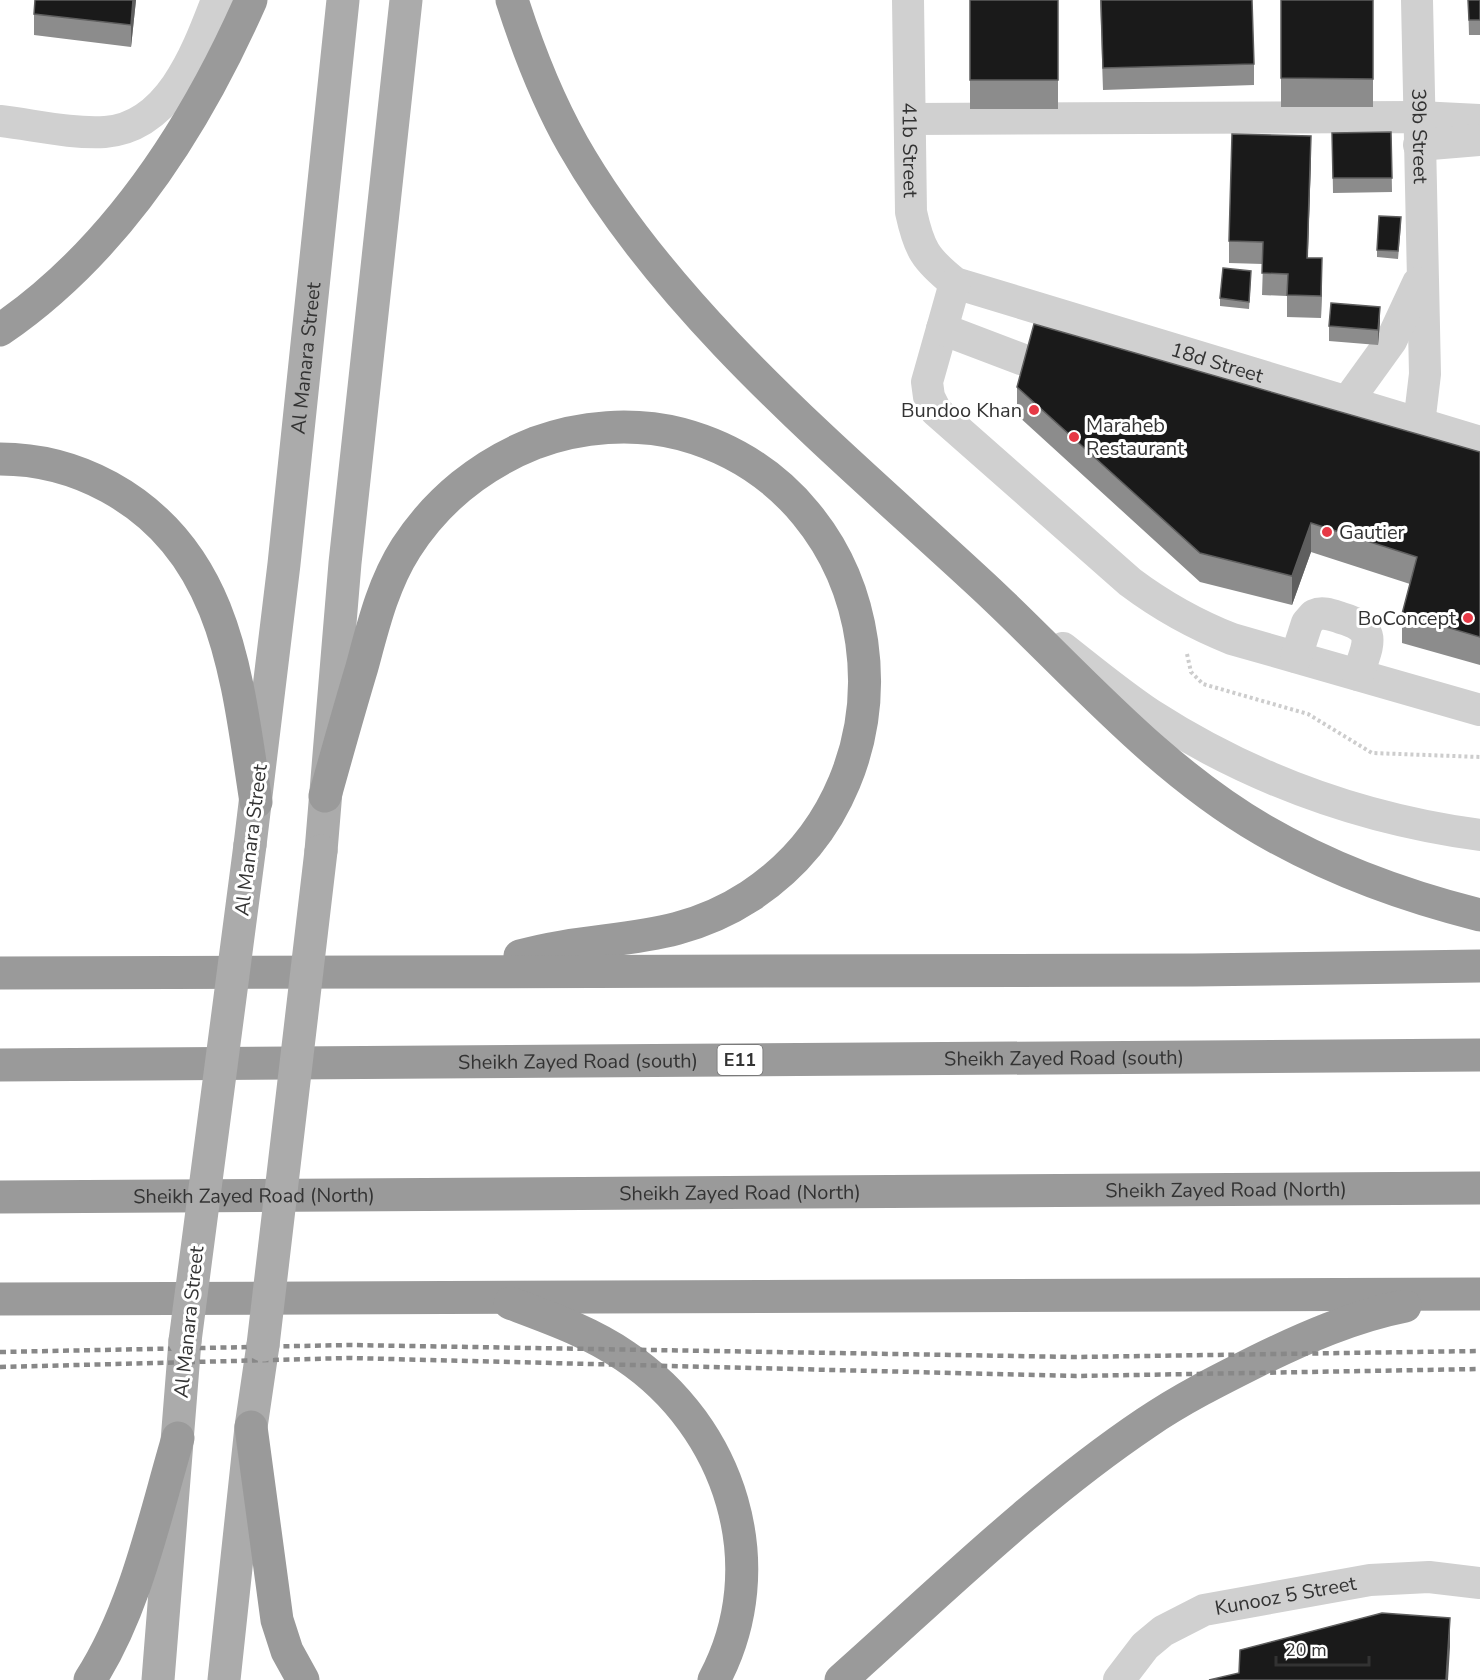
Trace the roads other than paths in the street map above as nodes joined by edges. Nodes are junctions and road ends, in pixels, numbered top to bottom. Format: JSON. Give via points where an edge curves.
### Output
{"nodes":[{"id":1,"x":218,"y":0,"type":"edge"},
{"id":2,"x":251,"y":0,"type":"edge"},
{"id":3,"x":343,"y":0,"type":"edge"},
{"id":4,"x":406,"y":0,"type":"edge"},
{"id":5,"x":512,"y":0,"type":"edge"},
{"id":6,"x":526,"y":0,"type":"edge"},
{"id":7,"x":908,"y":0,"type":"edge"},
{"id":8,"x":1417,"y":0,"type":"edge"},
{"id":9,"x":911,"y":119,"type":"junction"},
{"id":10,"x":1480,"y":120,"type":"edge"},
{"id":11,"x":0,"y":121,"type":"edge"},
{"id":12,"x":1419,"y":131,"type":"junction"},
{"id":13,"x":1480,"y":140,"type":"edge"},
{"id":14,"x":573,"y":144,"type":"junction"},
{"id":15,"x":1422,"y":273,"type":"junction"},
{"id":16,"x":955,"y":283,"type":"junction"},
{"id":17,"x":0,"y":330,"type":"edge"},
{"id":18,"x":939,"y":339,"type":"junction"},
{"id":19,"x":1018,"y":368,"type":"dead end"},
{"id":20,"x":1347,"y":402,"type":"junction"},
{"id":21,"x":1419,"y":424,"type":"junction"},
{"id":22,"x":1480,"y":442,"type":"edge"},
{"id":23,"x":0,"y":459,"type":"edge"},
{"id":24,"x":985,"y":588,"type":"junction"},
{"id":25,"x":1296,"y":657,"type":"junction"},
{"id":26,"x":1358,"y":675,"type":"junction"},
{"id":27,"x":1480,"y":710,"type":"edge"},
{"id":28,"x":325,"y":796,"type":"junction"},
{"id":29,"x":256,"y":802,"type":"junction"},
{"id":30,"x":1480,"y":835,"type":"edge"},
{"id":31,"x":1480,"y":915,"type":"edge"},
{"id":32,"x":0,"y":953,"type":"edge"},
{"id":33,"x":1480,"y":966,"type":"edge"},
{"id":34,"x":471,"y":970,"type":"junction"},
{"id":35,"x":88,"y":973,"type":"junction"},
{"id":36,"x":0,"y":974,"type":"edge"},
{"id":37,"x":1480,"y":1055,"type":"edge"},
{"id":38,"x":0,"y":1065,"type":"edge"},
{"id":39,"x":1480,"y":1188,"type":"edge"},
{"id":40,"x":0,"y":1197,"type":"edge"},
{"id":41,"x":1473,"y":1294,"type":"edge"},
{"id":42,"x":491,"y":1296,"type":"junction"},
{"id":43,"x":0,"y":1299,"type":"edge"},
{"id":44,"x":251,"y":1428,"type":"junction"},
{"id":45,"x":178,"y":1438,"type":"junction"},
{"id":46,"x":1480,"y":1583,"type":"edge"},
{"id":47,"x":90,"y":1680,"type":"edge"},
{"id":48,"x":158,"y":1680,"type":"edge"},
{"id":49,"x":224,"y":1680,"type":"edge"},
{"id":50,"x":303,"y":1680,"type":"edge"},
{"id":51,"x":714,"y":1680,"type":"edge"},
{"id":52,"x":841,"y":1680,"type":"edge"},
{"id":53,"x":1119,"y":1680,"type":"edge"}],
"edges":[{"from":1,"to":11,"type":"street","via":[[174,88],[164,102],[140,121],[124,128],[91,132]]},
{"from":2,"to":17,"type":"highway","via":[[202,102],[151,180],[58,283]]},
{"from":3,"to":29,"type":"main road","name":"Al Manara Street"},
{"from":4,"to":28,"type":"main road","via":[[345,563]]},
{"from":5,"to":14,"type":"highway","via":[[547,94]]},
{"from":6,"to":14,"type":"street"},
{"from":7,"to":9,"type":"street","name":"41b Street"},
{"from":8,"to":12,"type":"street","name":"39b Street"},
{"from":9,"to":12,"type":"street"},
{"from":9,"to":16,"type":"street","name":"41b Street","via":[[911,212],[917,240],[932,265]]},
{"from":10,"to":12,"type":"street"},
{"from":12,"to":13,"type":"street"},
{"from":12,"to":15,"type":"street","name":"39b Street"},
{"from":14,"to":24,"type":"highway","via":[[603,193],[676,288],[827,442]]},
{"from":15,"to":20,"type":"street","name":"39b Street","via":[[1392,341]]},
{"from":15,"to":21,"type":"street","name":"39b Street","via":[[1425,374]]},
{"from":16,"to":18,"type":"street"},
{"from":16,"to":20,"type":"street","name":"18d Street"},
{"from":18,"to":19,"type":"street"},
{"from":18,"to":25,"type":"street","via":[[927,382],[936,411],[1161,605],[1232,639]]},
{"from":20,"to":21,"type":"street","name":"18d Street"},
{"from":21,"to":22,"type":"street","name":"18d Street"},
{"from":23,"to":29,"type":"highway","via":[[56,466],[94,479],[161,524],[182,550],[201,578],[228,640]]},
{"from":24,"to":30,"type":"street","via":[[1148,713],[1215,753],[1285,785],[1357,810]]},
{"from":24,"to":31,"type":"highway","via":[[1119,718],[1212,797],[1273,835],[1369,882],[1425,902]]},
{"from":25,"to":26,"type":"street"},
{"from":25,"to":26,"type":"street","via":[[1310,618],[1325,613],[1357,622],[1366,629],[1368,640]]},
{"from":26,"to":27,"type":"street"},
{"from":28,"to":34,"type":"highway","via":[[388,583],[405,549],[427,519],[483,469],[516,451],[560,435],[587,429],[662,429],[699,439],[734,455],[795,501],[840,564],[863,637],[866,676],[856,750],[826,817],[805,847],[779,873],[719,914],[649,936],[530,953]]},
{"from":28,"to":44,"type":"main road","bridge":true},
{"from":29,"to":45,"type":"main road","name":"Al Manara Street","bridge":true,"via":[[185,1341]]},
{"from":32,"to":35,"type":"highway"},
{"from":33,"to":34,"type":"highway"},
{"from":34,"to":35,"type":"highway"},
{"from":35,"to":36,"type":"highway"},
{"from":37,"to":38,"type":"highway","name":"Sheikh Zayed Road (south)","number":"E11"},
{"from":39,"to":40,"type":"highway","name":"Sheikh Zayed Road (North)"},
{"from":41,"to":42,"type":"highway"},
{"from":41,"to":52,"type":"highway","via":[[1399,1307],[1350,1321],[1222,1378],[1148,1422],[1027,1514]]},
{"from":42,"to":43,"type":"highway"},
{"from":42,"to":51,"type":"highway","via":[[568,1325],[626,1356],[686,1411],[711,1447],[730,1487],[741,1530],[743,1574],[738,1617]]},
{"from":44,"to":49,"type":"main road"},
{"from":44,"to":50,"type":"highway","via":[[277,1620],[287,1651]]},
{"from":45,"to":47,"type":"highway","via":[[128,1602]]},
{"from":45,"to":48,"type":"main road","name":"Al Manara Street"},
{"from":46,"to":53,"type":"street","name":"Kunooz 5 Street","via":[[1429,1577],[1371,1580],[1204,1610],[1163,1631],[1145,1646]]}]}
